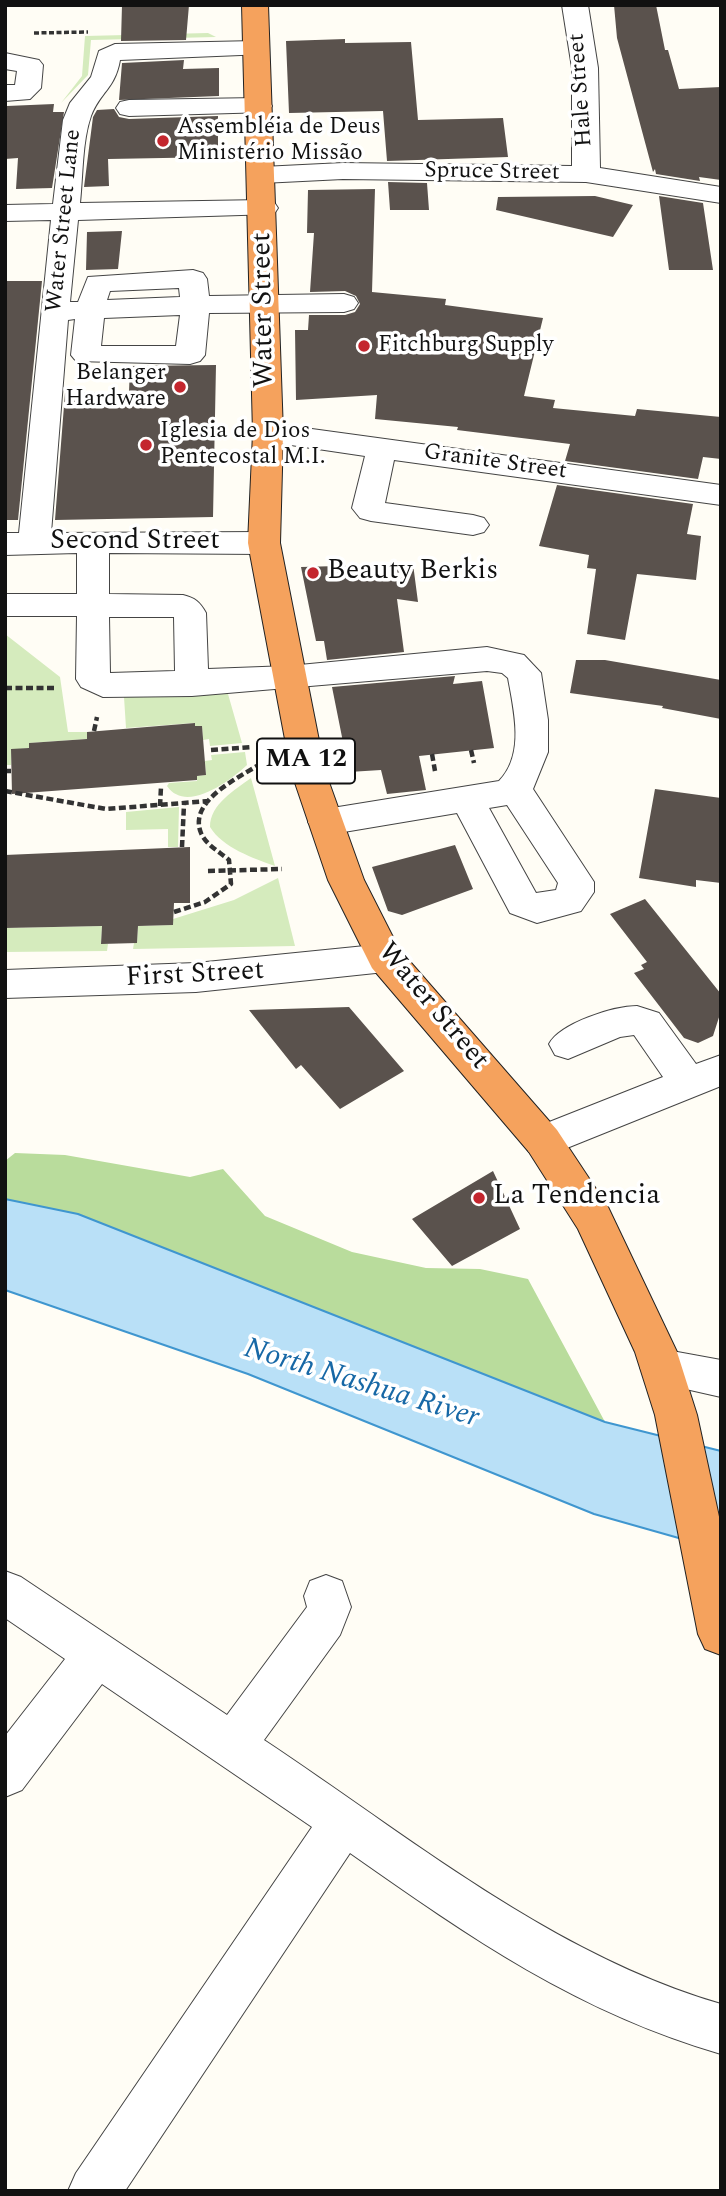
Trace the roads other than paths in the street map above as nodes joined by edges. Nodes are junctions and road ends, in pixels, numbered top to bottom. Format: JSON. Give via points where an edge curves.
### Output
{"nodes":[{"id":1,"x":255,"y":5,"type":"edge"},
{"id":2,"x":575,"y":5,"type":"edge"},
{"id":3,"x":256,"y":49,"type":"junction"},
{"id":4,"x":5,"y":61,"type":"edge"},
{"id":5,"x":5,"y":93,"type":"edge"},
{"id":6,"x":259,"y":106,"type":"junction"},
{"id":7,"x":129,"y":108,"type":"dead end"},
{"id":8,"x":586,"y":174,"type":"junction"},
{"id":9,"x":262,"y":175,"type":"junction"},
{"id":10,"x":721,"y":195,"type":"edge"},
{"id":11,"x":264,"y":208,"type":"junction"},
{"id":12,"x":65,"y":212,"type":"junction"},
{"id":13,"x":5,"y":213,"type":"edge"},
{"id":14,"x":264,"y":302,"type":"junction"},
{"id":15,"x":344,"y":303,"type":"dead end"},
{"id":16,"x":195,"y":305,"type":"junction"},
{"id":17,"x":90,"y":310,"type":"junction"},
{"id":18,"x":54,"y":312,"type":"junction"},
{"id":19,"x":114,"y":378,"type":"dead end"},
{"id":20,"x":49,"y":379,"type":"junction"},
{"id":21,"x":268,"y":433,"type":"junction"},
{"id":22,"x":382,"y":447,"type":"junction"},
{"id":23,"x":721,"y":495,"type":"edge"},
{"id":24,"x":473,"y":526,"type":"dead end"},
{"id":25,"x":93,"y":543,"type":"junction"},
{"id":26,"x":264,"y":543,"type":"junction"},
{"id":27,"x":20,"y":544,"type":"edge"},
{"id":28,"x":93,"y":604,"type":"junction"},
{"id":29,"x":5,"y":605,"type":"edge"},
{"id":30,"x":289,"y":678,"type":"junction"},
{"id":31,"x":192,"y":684,"type":"junction"},
{"id":32,"x":514,"y":788,"type":"junction"},
{"id":33,"x":467,"y":800,"type":"junction"},
{"id":34,"x":326,"y":822,"type":"junction"},
{"id":35,"x":385,"y":958,"type":"junction"},
{"id":36,"x":5,"y":984,"type":"edge"},
{"id":37,"x":568,"y":1044,"type":"dead end"},
{"id":38,"x":704,"y":1076,"type":"edge"},
{"id":39,"x":543,"y":1141,"type":"junction"},
{"id":40,"x":661,"y":1367,"type":"junction"},
{"id":41,"x":721,"y":1379,"type":"edge"},
{"id":42,"x":5,"y":1592,"type":"edge"},
{"id":43,"x":326,"y":1597,"type":"dead end"},
{"id":44,"x":721,"y":1632,"type":"edge"},
{"id":45,"x":97,"y":1654,"type":"junction"},
{"id":46,"x":232,"y":1746,"type":"junction"},
{"id":47,"x":5,"y":1774,"type":"edge"},
{"id":48,"x":344,"y":1821,"type":"junction"},
{"id":49,"x":721,"y":2029,"type":"edge"},
{"id":50,"x":94,"y":2191,"type":"edge"}],
"edges":[{"from":1,"to":3,"type":"highway","name":"Water Street","number":"MA 12"},
{"from":2,"to":8,"type":"street","name":"Hale Street","via":[[585,68]]},
{"from":3,"to":6,"type":"highway","name":"Water Street","number":"MA 12"},
{"from":3,"to":12,"type":"street","name":"Water Street Lane","via":[[110,54],[104,79],[83,103],[76,120]]},
{"from":4,"to":5,"type":"street","via":[[30,65],[28,88]]},
{"from":6,"to":7,"type":"street"},
{"from":6,"to":9,"type":"highway","name":"Water Street","number":"MA 12"},
{"from":8,"to":9,"type":"street","name":"Spruce Street","via":[[343,171]]},
{"from":8,"to":10,"type":"street","name":"Spruce Street"},
{"from":9,"to":11,"type":"highway","name":"Water Street","number":"MA 12"},
{"from":11,"to":12,"type":"street"},
{"from":11,"to":14,"type":"highway","name":"Water Street","number":"MA 12"},
{"from":12,"to":13,"type":"street"},
{"from":12,"to":18,"type":"street","name":"Water Street Lane"},
{"from":14,"to":15,"type":"street"},
{"from":14,"to":16,"type":"street"},
{"from":14,"to":21,"type":"highway","name":"Water Street","number":"MA 12"},
{"from":16,"to":17,"type":"street","via":[[193,279],[102,281],[95,286]]},
{"from":16,"to":17,"type":"street","via":[[192,352],[187,356],[86,355]]},
{"from":17,"to":18,"type":"street"},
{"from":18,"to":20,"type":"street","name":"Water Street Lane"},
{"from":19,"to":20,"type":"street"},
{"from":20,"to":27,"type":"street","name":"Water Street Lane"},
{"from":21,"to":22,"type":"street","name":"Granite Street"},
{"from":21,"to":26,"type":"highway","name":"Water Street","number":"MA 12"},
{"from":22,"to":23,"type":"street","name":"Granite Street"},
{"from":22,"to":24,"type":"street","via":[[370,510]]},
{"from":25,"to":26,"type":"street","name":"Second Street"},
{"from":25,"to":27,"type":"street","name":"Second Street"},
{"from":25,"to":28,"type":"street"},
{"from":26,"to":30,"type":"highway","name":"Water Street","number":"MA 12"},
{"from":28,"to":29,"type":"street"},
{"from":28,"to":31,"type":"street","via":[[176,604],[188,610]]},
{"from":28,"to":31,"type":"street","via":[[96,683]]},
{"from":30,"to":31,"type":"street"},
{"from":30,"to":32,"type":"street","via":[[487,659],[512,663],[524,673],[534,737],[529,760]]},
{"from":30,"to":34,"type":"highway","name":"Water Street","number":"MA 12","via":[[308,771]]},
{"from":32,"to":33,"type":"street"},
{"from":32,"to":33,"type":"street","via":[[576,882],[576,892],[568,901],[537,909],[523,903]]},
{"from":33,"to":34,"type":"street"},
{"from":34,"to":35,"type":"highway","name":"Water Street","number":"MA 12","via":[[346,880]]},
{"from":35,"to":36,"type":"street","name":"First Street","via":[[300,971]]},
{"from":35,"to":39,"type":"highway","name":"Water Street","number":"MA 12"},
{"from":37,"to":38,"type":"street","via":[[628,1020],[640,1020]]},
{"from":38,"to":39,"type":"street"},
{"from":39,"to":40,"type":"highway","name":"Water Street","number":"MA 12","via":[[594,1219]]},
{"from":40,"to":41,"type":"street"},
{"from":40,"to":44,"type":"highway","name":"Water Street","number":"MA 12","via":[[676,1415]]},
{"from":42,"to":45,"type":"street"},
{"from":43,"to":46,"type":"street","via":[[329,1607],[324,1620]]},
{"from":45,"to":46,"type":"street"},
{"from":45,"to":47,"type":"street"},
{"from":46,"to":48,"type":"street"},
{"from":48,"to":49,"type":"street","via":[[482,1914],[631,2001]]},
{"from":48,"to":50,"type":"street"}]}
